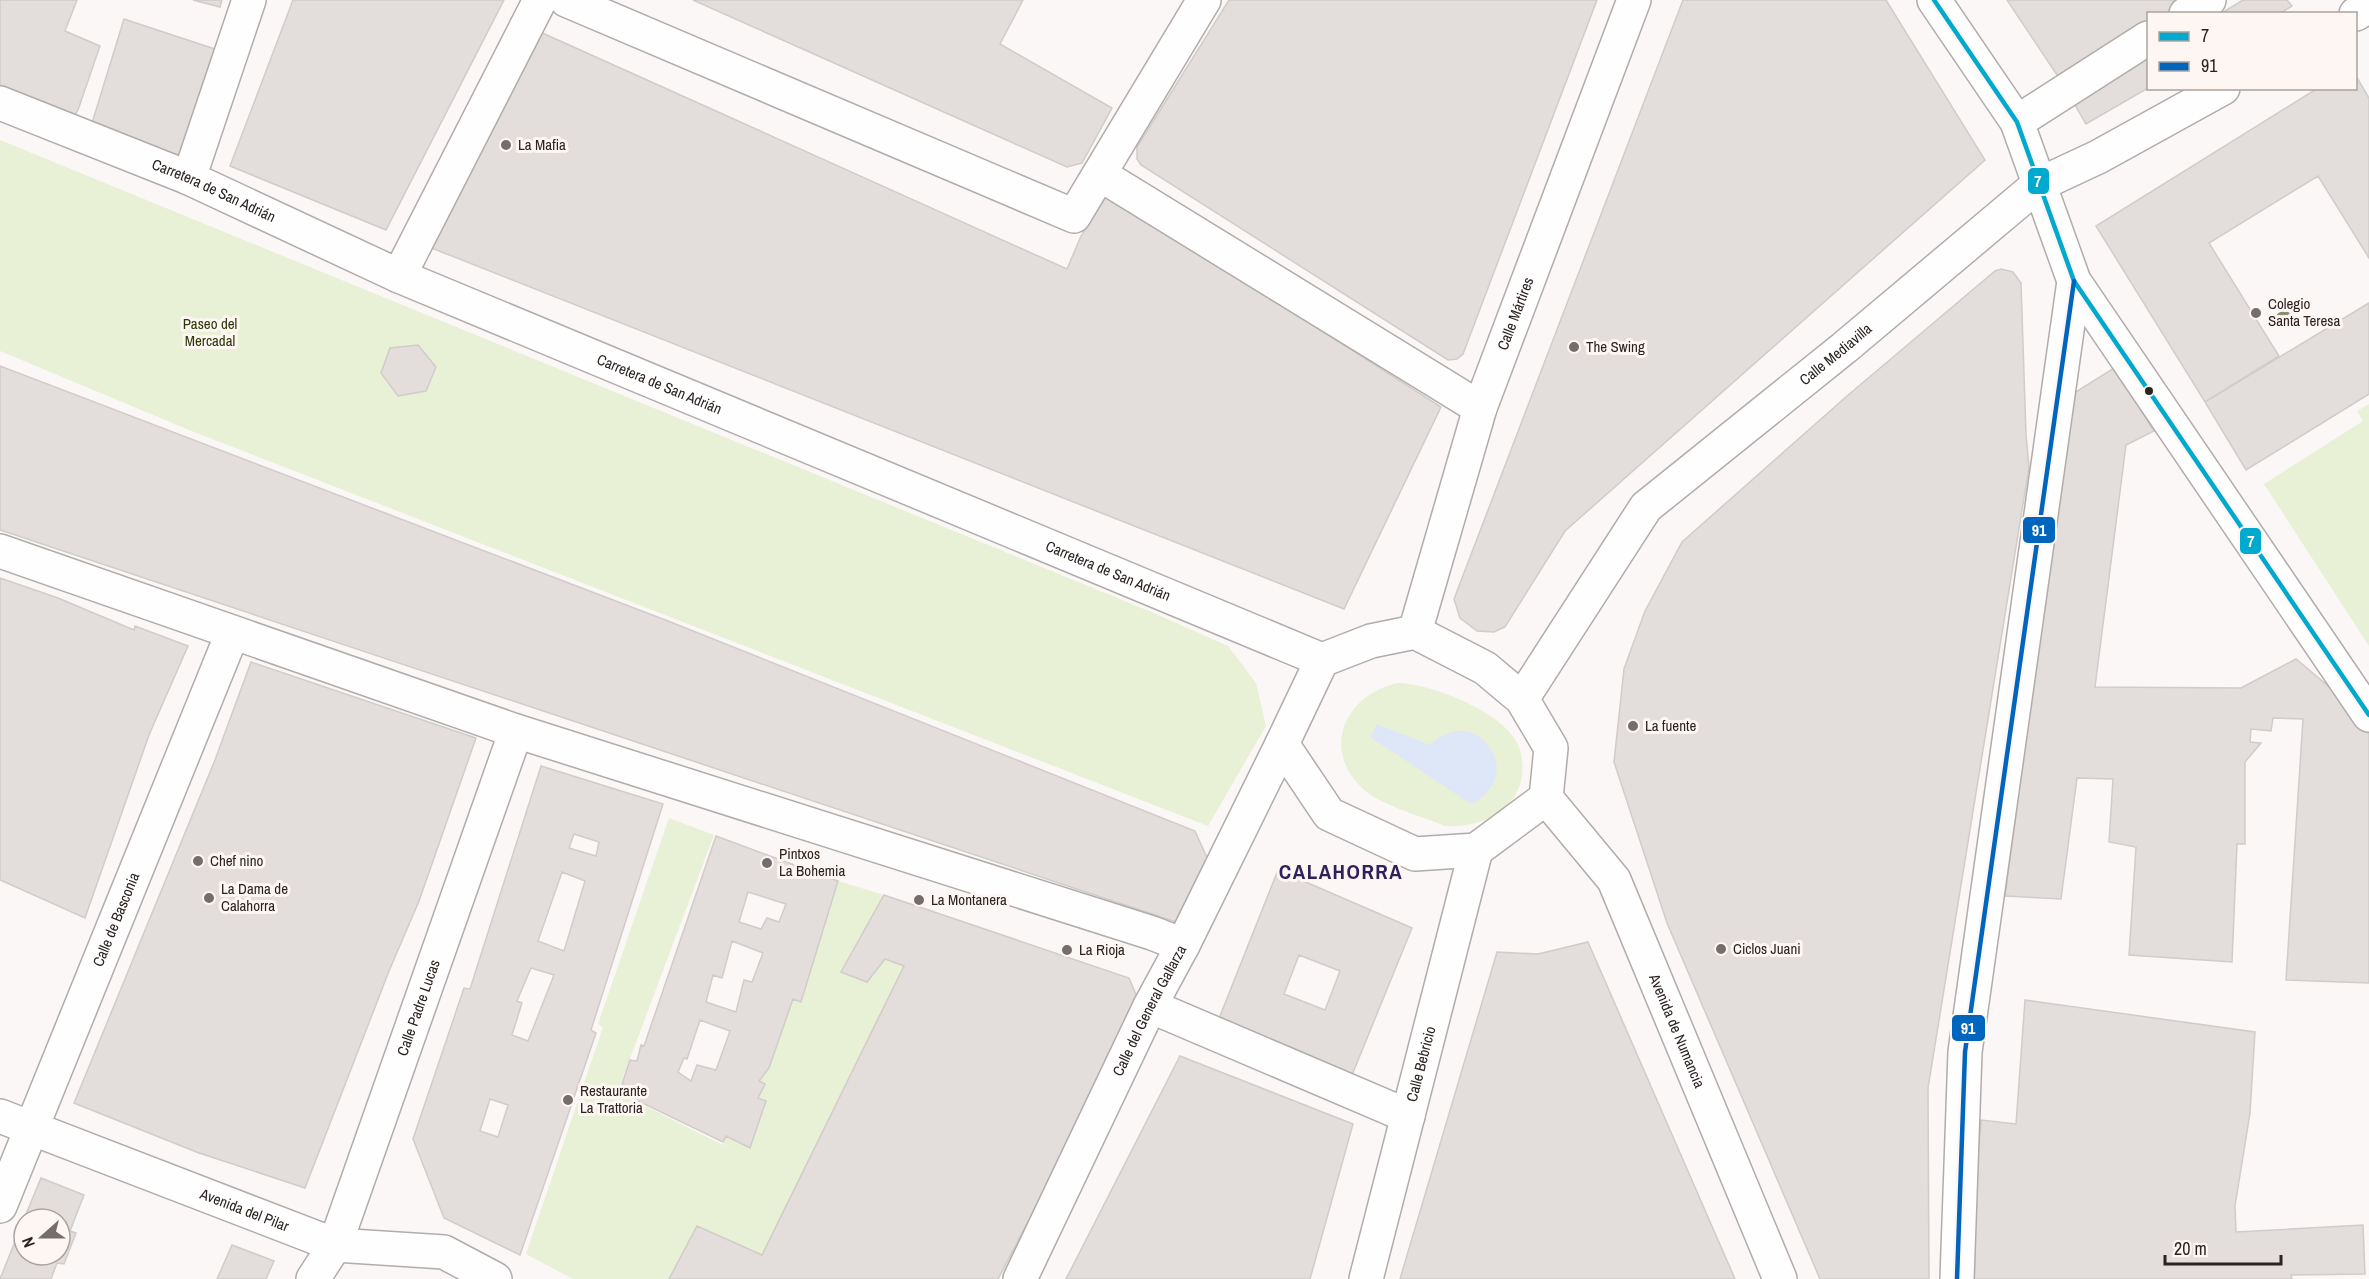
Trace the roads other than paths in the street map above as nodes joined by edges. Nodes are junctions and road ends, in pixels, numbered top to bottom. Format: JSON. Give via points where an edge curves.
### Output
{"nodes":[{"id":1,"x":249,"y":0,"type":"edge"},
{"id":2,"x":540,"y":0,"type":"edge"},
{"id":3,"x":566,"y":0,"type":"edge"},
{"id":4,"x":1204,"y":0,"type":"edge"},
{"id":5,"x":1634,"y":0,"type":"edge"},
{"id":6,"x":1934,"y":0,"type":"edge"},
{"id":7,"x":2209,"y":0,"type":"edge"},
{"id":8,"x":2189,"y":12,"type":"edge"},
{"id":9,"x":2147,"y":39,"type":"edge"},
{"id":10,"x":2219,"y":90,"type":"edge"},
{"id":11,"x":0,"y":103,"type":"edge"},
{"id":12,"x":2017,"y":122,"type":"junction"},
{"id":13,"x":1101,"y":175,"type":"junction"},
{"id":14,"x":189,"y":178,"type":"junction"},
{"id":15,"x":2038,"y":186,"type":"junction"},
{"id":16,"x":399,"y":276,"type":"junction"},
{"id":17,"x":2074,"y":280,"type":"junction"},
{"id":18,"x":1480,"y":408,"type":"junction"},
{"id":19,"x":0,"y":551,"type":"edge"},
{"id":20,"x":1415,"y":632,"type":"junction"},
{"id":21,"x":232,"y":634,"type":"junction"},
{"id":22,"x":1322,"y":660,"type":"junction"},
{"id":23,"x":1522,"y":699,"type":"junction"},
{"id":24,"x":2369,"y":715,"type":"edge"},
{"id":25,"x":516,"y":731,"type":"junction"},
{"id":26,"x":1282,"y":744,"type":"junction"},
{"id":27,"x":1546,"y":798,"type":"junction"},
{"id":28,"x":1476,"y":850,"type":"junction"},
{"id":29,"x":1183,"y":945,"type":"junction"},
{"id":30,"x":1150,"y":1006,"type":"junction"},
{"id":31,"x":0,"y":1116,"type":"edge"},
{"id":32,"x":1408,"y":1116,"type":"junction"},
{"id":33,"x":33,"y":1129,"type":"junction"},
{"id":34,"x":0,"y":1206,"type":"edge"},
{"id":35,"x":335,"y":1245,"type":"junction"},
{"id":36,"x":313,"y":1279,"type":"edge"},
{"id":37,"x":495,"y":1279,"type":"edge"},
{"id":38,"x":1020,"y":1279,"type":"edge"},
{"id":39,"x":1366,"y":1279,"type":"edge"},
{"id":40,"x":1780,"y":1279,"type":"edge"},
{"id":41,"x":1957,"y":1279,"type":"edge"}],
"edges":[{"from":1,"to":14,"type":"street"},
{"from":2,"to":16,"type":"street"},
{"from":3,"to":13,"type":"street","via":[[1074,216]]},
{"from":4,"to":13,"type":"street"},
{"from":5,"to":18,"type":"street","name":"Calle Mártires"},
{"from":6,"to":12,"type":"street"},
{"from":7,"to":8,"type":"street"},
{"from":9,"to":12,"type":"street"},
{"from":10,"to":15,"type":"street","name":"Calle Mediavilla","via":[[2098,158]]},
{"from":11,"to":14,"type":"street","name":"Carretera de San Adrián"},
{"from":12,"to":15,"type":"street"},
{"from":13,"to":18,"type":"street"},
{"from":14,"to":16,"type":"street","name":"Carretera de San Adrián"},
{"from":15,"to":17,"type":"street"},
{"from":15,"to":23,"type":"street","name":"Calle Mediavilla","via":[[1646,507]]},
{"from":16,"to":22,"type":"street","name":"Carretera de San Adrián"},
{"from":17,"to":24,"type":"street"},
{"from":17,"to":41,"type":"street","via":[[1965,1052]]},
{"from":18,"to":20,"type":"street","name":"Calle Mártires"},
{"from":19,"to":21,"type":"street"},
{"from":20,"to":22,"type":"street","via":[[1371,641]]},
{"from":20,"to":23,"type":"street","via":[[1485,668]]},
{"from":21,"to":25,"type":"street"},
{"from":21,"to":33,"type":"street","name":"Calle de Basconia"},
{"from":22,"to":26,"type":"street","name":"Calle del General Gallarza"},
{"from":23,"to":27,"type":"street","via":[[1551,748]]},
{"from":25,"to":29,"type":"street"},
{"from":25,"to":35,"type":"street","name":"Calle Padre Lucas"},
{"from":26,"to":28,"type":"street","via":[[1329,814],[1414,854]]},
{"from":26,"to":29,"type":"street","name":"Calle del General Gallarza"},
{"from":27,"to":28,"type":"street"},
{"from":27,"to":40,"type":"street","name":"Avenida de Numancia","via":[[1614,880]]},
{"from":28,"to":32,"type":"street","name":"Calle Bebricio"},
{"from":29,"to":30,"type":"street","name":"Calle del General Gallarza"},
{"from":30,"to":32,"type":"street"},
{"from":30,"to":38,"type":"street","name":"Calle del General Gallarza"},
{"from":31,"to":33,"type":"street","name":"Avenida del Pilar"},
{"from":32,"to":39,"type":"street","name":"Calle Bebricio"},
{"from":33,"to":34,"type":"street","name":"Calle de Basconia"},
{"from":33,"to":35,"type":"street","name":"Avenida del Pilar"},
{"from":35,"to":36,"type":"street","name":"Calle Padre Lucas"},
{"from":35,"to":37,"type":"street","name":"Avenida del Pilar","via":[[444,1252]]}]}
